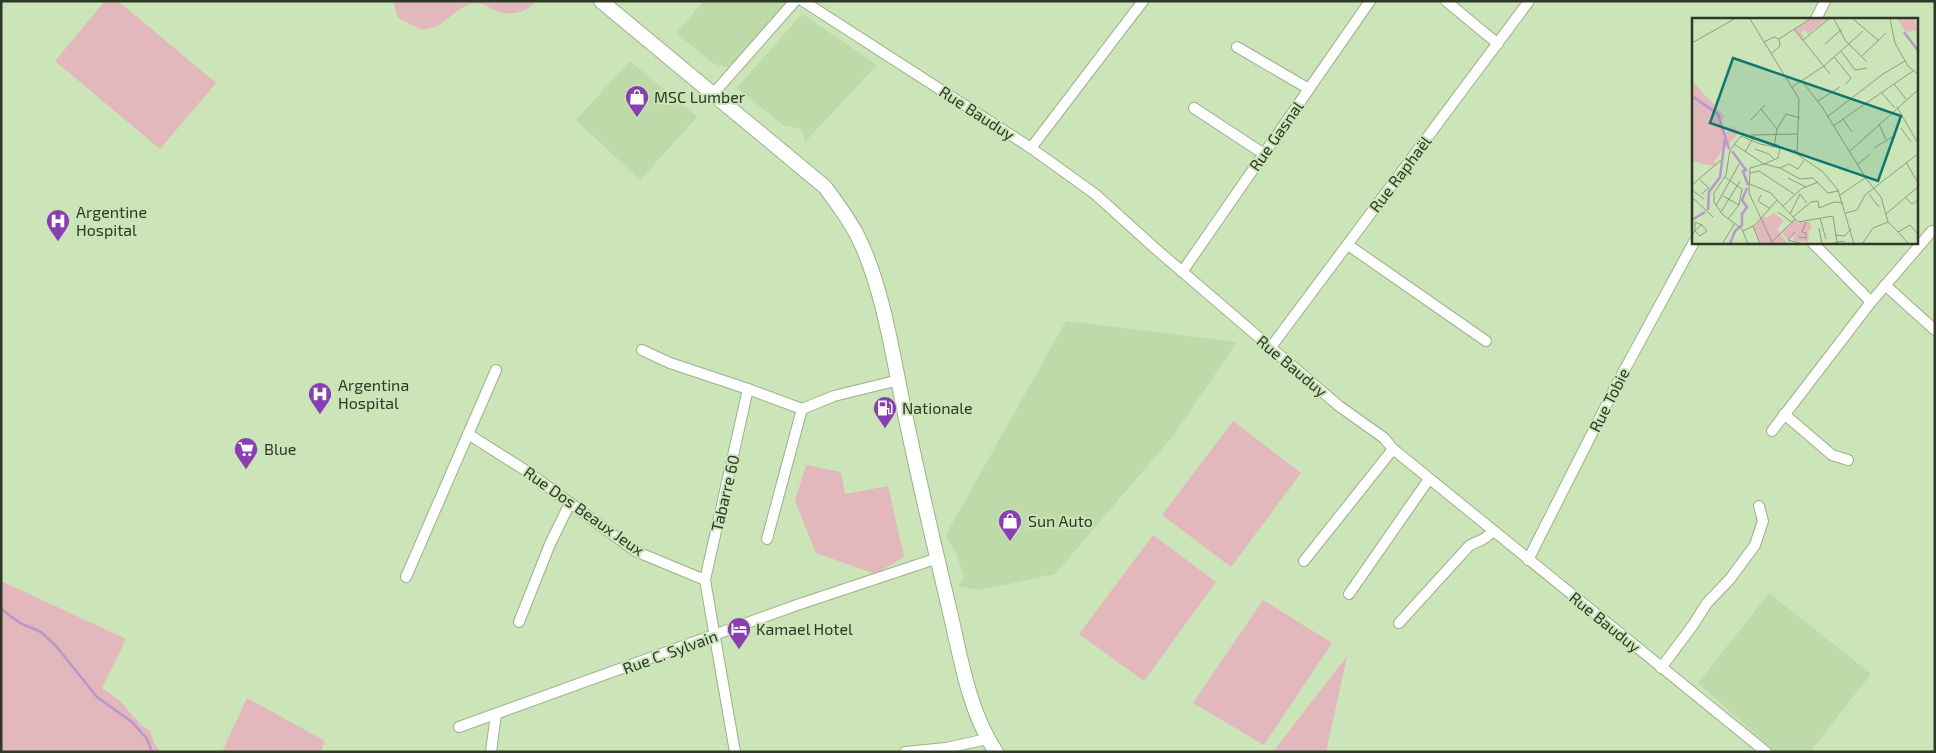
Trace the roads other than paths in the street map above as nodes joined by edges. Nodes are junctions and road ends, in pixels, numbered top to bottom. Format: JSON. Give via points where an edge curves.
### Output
{"nodes":[{"id":1,"x":601,"y":1,"type":"edge"},
{"id":2,"x":795,"y":1,"type":"edge"},
{"id":3,"x":803,"y":1,"type":"edge"},
{"id":4,"x":1143,"y":1,"type":"edge"},
{"id":5,"x":1370,"y":1,"type":"edge"},
{"id":6,"x":1446,"y":1,"type":"edge"},
{"id":7,"x":1530,"y":1,"type":"edge"},
{"id":8,"x":1825,"y":1,"type":"edge"},
{"id":9,"x":1816,"y":18,"type":"edge"},
{"id":10,"x":1498,"y":44,"type":"junction"},
{"id":11,"x":1237,"y":47,"type":"dead end"},
{"id":12,"x":1309,"y":89,"type":"junction"},
{"id":13,"x":713,"y":94,"type":"junction"},
{"id":14,"x":1194,"y":108,"type":"dead end"},
{"id":15,"x":1031,"y":148,"type":"junction"},
{"id":16,"x":1264,"y":154,"type":"junction"},
{"id":17,"x":1932,"y":231,"type":"dead end"},
{"id":18,"x":1693,"y":244,"type":"edge"},
{"id":19,"x":1814,"y":244,"type":"edge"},
{"id":20,"x":1348,"y":245,"type":"junction"},
{"id":21,"x":1182,"y":272,"type":"junction"},
{"id":22,"x":1885,"y":285,"type":"junction"},
{"id":23,"x":1871,"y":302,"type":"junction"},
{"id":24,"x":1935,"y":330,"type":"edge"},
{"id":25,"x":1486,"y":341,"type":"dead end"},
{"id":26,"x":1271,"y":348,"type":"junction"},
{"id":27,"x":642,"y":350,"type":"dead end"},
{"id":28,"x":496,"y":370,"type":"dead end"},
{"id":29,"x":899,"y":380,"type":"junction"},
{"id":30,"x":748,"y":390,"type":"junction"},
{"id":31,"x":802,"y":408,"type":"junction"},
{"id":32,"x":1784,"y":414,"type":"junction"},
{"id":33,"x":1772,"y":431,"type":"dead end"},
{"id":34,"x":468,"y":434,"type":"junction"},
{"id":35,"x":1393,"y":449,"type":"junction"},
{"id":36,"x":1848,"y":460,"type":"dead end"},
{"id":37,"x":1429,"y":479,"type":"junction"},
{"id":38,"x":570,"y":503,"type":"junction"},
{"id":39,"x":1759,"y":506,"type":"dead end"},
{"id":40,"x":1493,"y":531,"type":"junction"},
{"id":41,"x":766,"y":539,"type":"dead end"},
{"id":42,"x":938,"y":558,"type":"junction"},
{"id":43,"x":1528,"y":560,"type":"junction"},
{"id":44,"x":1304,"y":561,"type":"dead end"},
{"id":45,"x":406,"y":577,"type":"dead end"},
{"id":46,"x":704,"y":580,"type":"junction"},
{"id":47,"x":1349,"y":594,"type":"dead end"},
{"id":48,"x":519,"y":622,"type":"dead end"},
{"id":49,"x":1400,"y":622,"type":"dead end"},
{"id":50,"x":714,"y":636,"type":"junction"},
{"id":51,"x":1661,"y":668,"type":"junction"},
{"id":52,"x":496,"y":714,"type":"junction"},
{"id":53,"x":459,"y":728,"type":"dead end"},
{"id":54,"x":987,"y":739,"type":"junction"},
{"id":55,"x":491,"y":752,"type":"edge"},
{"id":56,"x":735,"y":752,"type":"edge"},
{"id":57,"x":905,"y":752,"type":"edge"},
{"id":58,"x":996,"y":752,"type":"edge"},
{"id":59,"x":1766,"y":752,"type":"edge"}],
"edges":[{"from":1,"to":13,"type":"main road"},
{"from":2,"to":13,"type":"street"},
{"from":3,"to":15,"type":"street","name":"Rue Bauduy"},
{"from":4,"to":15,"type":"street"},
{"from":5,"to":12,"type":"street","name":"Rue Gasnal"},
{"from":6,"to":10,"type":"street"},
{"from":7,"to":10,"type":"street","name":"Rue Raphaël"},
{"from":8,"to":9,"type":"street"},
{"from":10,"to":20,"type":"street","name":"Rue Raphaël"},
{"from":11,"to":12,"type":"street"},
{"from":12,"to":16,"type":"street","name":"Rue Gasnal"},
{"from":13,"to":29,"type":"main road","via":[[825,187],[847,218],[871,270]]},
{"from":14,"to":16,"type":"street"},
{"from":15,"to":21,"type":"street","name":"Rue Bauduy","via":[[1095,194]]},
{"from":16,"to":21,"type":"street","name":"Rue Gasnal"},
{"from":17,"to":22,"type":"street"},
{"from":18,"to":43,"type":"street","name":"Rue Tobie","via":[[1619,380]]},
{"from":19,"to":23,"type":"street"},
{"from":20,"to":25,"type":"street"},
{"from":20,"to":26,"type":"street","name":"Rue Raphaël"},
{"from":21,"to":26,"type":"street","name":"Rue Bauduy"},
{"from":22,"to":23,"type":"street"},
{"from":22,"to":24,"type":"street"},
{"from":23,"to":32,"type":"street"},
{"from":26,"to":35,"type":"street","name":"Rue Bauduy","via":[[1339,406],[1384,438]]},
{"from":27,"to":30,"type":"street"},
{"from":28,"to":34,"type":"street"},
{"from":29,"to":31,"type":"street","via":[[834,396]]},
{"from":29,"to":42,"type":"main road"},
{"from":30,"to":31,"type":"street"},
{"from":30,"to":46,"type":"street","name":"Tabarre 60"},
{"from":31,"to":41,"type":"street"},
{"from":32,"to":33,"type":"street"},
{"from":32,"to":36,"type":"street","via":[[1832,455]]},
{"from":34,"to":38,"type":"street","name":"Rue Dos Beaux Jeux"},
{"from":34,"to":45,"type":"street"},
{"from":35,"to":37,"type":"street","name":"Rue Bauduy"},
{"from":35,"to":44,"type":"street"},
{"from":37,"to":40,"type":"street","name":"Rue Bauduy"},
{"from":37,"to":47,"type":"street"},
{"from":38,"to":46,"type":"street","name":"Rue Dos Beaux Jeux","via":[[636,551]]},
{"from":38,"to":48,"type":"street"},
{"from":39,"to":51,"type":"street","via":[[1763,521],[1755,545],[1707,603]]},
{"from":40,"to":43,"type":"street","name":"Rue Bauduy"},
{"from":40,"to":49,"type":"street","via":[[1485,540],[1469,546]]},
{"from":42,"to":50,"type":"street","name":"Rue C. Sylvain"},
{"from":42,"to":54,"type":"main road","via":[[965,677]]},
{"from":43,"to":51,"type":"street","name":"Rue Bauduy"},
{"from":46,"to":50,"type":"street","name":"Tabarre 60"},
{"from":50,"to":52,"type":"street","name":"Rue C. Sylvain"},
{"from":50,"to":56,"type":"street","name":"Tabarre 60"},
{"from":51,"to":59,"type":"street","name":"Rue Bauduy"},
{"from":52,"to":53,"type":"street","name":"Rue C. Sylvain"},
{"from":52,"to":55,"type":"street"},
{"from":54,"to":57,"type":"street"},
{"from":54,"to":58,"type":"main road"}]}
